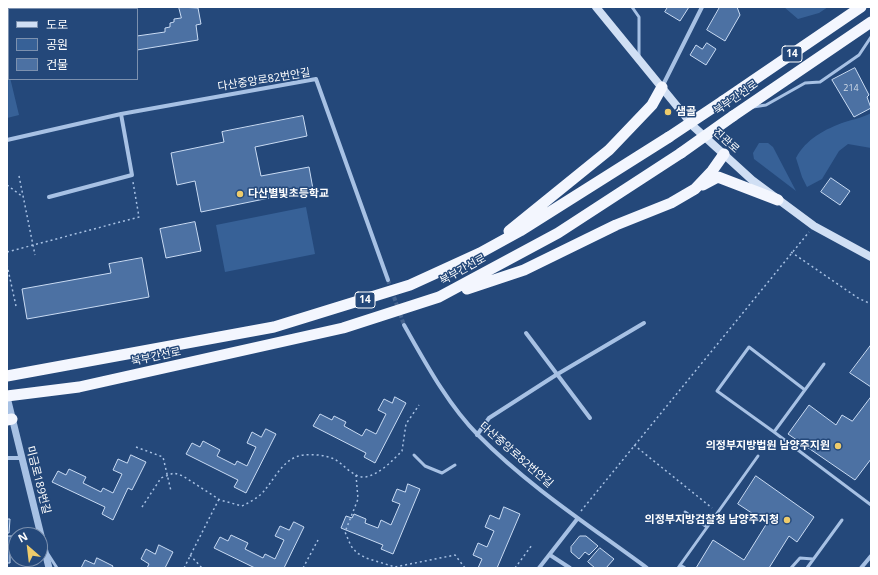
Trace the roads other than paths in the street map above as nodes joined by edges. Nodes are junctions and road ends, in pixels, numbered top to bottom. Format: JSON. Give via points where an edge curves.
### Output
{"nodes":[{"id":1,"x":596,"y":7,"type":"edge"},
{"id":2,"x":632,"y":7,"type":"edge"},
{"id":3,"x":702,"y":7,"type":"edge"},
{"id":4,"x":861,"y":7,"type":"edge"},
{"id":5,"x":871,"y":22,"type":"edge"},
{"id":6,"x":871,"y":37,"type":"edge"},
{"id":7,"x":639,"y":59,"type":"junction"},
{"id":8,"x":662,"y":87,"type":"junction"},
{"id":9,"x":743,"y":108,"type":"junction"},
{"id":10,"x":121,"y":114,"type":"junction"},
{"id":11,"x":7,"y":140,"type":"edge"},
{"id":12,"x":724,"y":154,"type":"junction"},
{"id":13,"x":695,"y":189,"type":"junction"},
{"id":14,"x":49,"y":197,"type":"dead end"},
{"id":15,"x":778,"y":200,"type":"junction"},
{"id":16,"x":480,"y":253,"type":"junction"},
{"id":17,"x":871,"y":257,"type":"edge"},
{"id":18,"x":388,"y":280,"type":"tunnel mouth"},
{"id":19,"x":439,"y":298,"type":"junction"},
{"id":20,"x":644,"y":323,"type":"dead end"},
{"id":21,"x":404,"y":325,"type":"tunnel mouth"},
{"id":22,"x":526,"y":333,"type":"dead end"},
{"id":23,"x":824,"y":364,"type":"dead end"},
{"id":24,"x":556,"y":375,"type":"junction"},
{"id":25,"x":7,"y":376,"type":"edge"},
{"id":26,"x":805,"y":390,"type":"junction"},
{"id":27,"x":7,"y":397,"type":"edge"},
{"id":28,"x":590,"y":418,"type":"dead end"},
{"id":29,"x":10,"y":419,"type":"edge"},
{"id":30,"x":774,"y":432,"type":"junction"},
{"id":31,"x":477,"y":435,"type":"junction"},
{"id":32,"x":414,"y":455,"type":"dead end"},
{"id":33,"x":758,"y":456,"type":"dead end"},
{"id":34,"x":7,"y":458,"type":"edge"},
{"id":35,"x":22,"y":458,"type":"junction"},
{"id":36,"x":455,"y":465,"type":"dead end"},
{"id":37,"x":871,"y":505,"type":"edge"},
{"id":38,"x":686,"y":512,"type":"dead end"},
{"id":39,"x":578,"y":518,"type":"junction"},
{"id":40,"x":842,"y":520,"type":"dead end"},
{"id":41,"x":38,"y":527,"type":"edge"},
{"id":42,"x":707,"y":528,"type":"junction"},
{"id":43,"x":48,"y":554,"type":"edge"},
{"id":44,"x":550,"y":555,"type":"junction"},
{"id":45,"x":871,"y":556,"type":"edge"},
{"id":46,"x":813,"y":559,"type":"junction"},
{"id":47,"x":679,"y":566,"type":"edge"},
{"id":48,"x":57,"y":568,"type":"edge"},
{"id":49,"x":539,"y":568,"type":"edge"},
{"id":50,"x":570,"y":568,"type":"edge"},
{"id":51,"x":647,"y":568,"type":"edge"},
{"id":52,"x":685,"y":568,"type":"edge"},
{"id":53,"x":791,"y":568,"type":"edge"},
{"id":54,"x":806,"y":568,"type":"edge"},
{"id":55,"x":861,"y":568,"type":"edge"}],
"edges":[{"from":1,"to":7,"type":"main road","name":"진관로"},
{"from":2,"to":7,"type":"lane","via":[[639,16]]},
{"from":3,"to":8,"type":"street"},
{"from":4,"to":16,"type":"highway","name":"북부간선로","number":"14","bridge":true,"via":[[669,137],[560,207]]},
{"from":5,"to":9,"type":"highway","name":"북부간선로","number":"14"},
{"from":6,"to":9,"type":"lane","via":[[859,55],[820,82],[805,83],[766,105]]},
{"from":7,"to":8,"type":"main road","name":"진관로"},
{"from":8,"to":12,"type":"main road","name":"진관로","via":[[694,127]]},
{"from":8,"to":16,"type":"highway","via":[[652,106],[609,150]]},
{"from":9,"to":19,"type":"highway","name":"북부간선로","number":"14","bridge":true,"via":[[681,153],[558,233]]},
{"from":10,"to":11,"type":"street","name":"다산중앙로82번안길"},
{"from":10,"to":14,"type":"street","via":[[132,175]]},
{"from":10,"to":18,"type":"street","name":"다산중앙로82번안길","via":[[316,79]]},
{"from":12,"to":13,"type":"highway"},
{"from":12,"to":15,"type":"main road","name":"진관로"},
{"from":13,"to":15,"type":"highway","via":[[718,177]]},
{"from":13,"to":19,"type":"highway","via":[[671,203],[616,225],[524,270]]},
{"from":15,"to":17,"type":"main road","name":"진관로","via":[[814,226]]},
{"from":16,"to":25,"type":"highway","name":"북부간선로","number":"14","via":[[410,285],[274,328]]},
{"from":19,"to":27,"type":"highway","name":"북부간선로","number":"14","via":[[344,328],[78,387]]},
{"from":20,"to":24,"type":"street"},
{"from":21,"to":31,"type":"street","name":"다산중앙로82번안길","via":[[427,366]]},
{"from":22,"to":24,"type":"street"},
{"from":23,"to":26,"type":"lane"},
{"from":24,"to":28,"type":"street"},
{"from":24,"to":31,"type":"street","via":[[489,418]]},
{"from":26,"to":30,"type":"lane"},
{"from":26,"to":30,"type":"lane","via":[[749,347],[717,391]]},
{"from":27,"to":29,"type":"street","name":"미금로189번길"},
{"from":29,"to":35,"type":"street","name":"미금로189번길"},
{"from":30,"to":37,"type":"lane"},
{"from":31,"to":39,"type":"street","name":"다산중앙로82번안길"},
{"from":32,"to":36,"type":"lane","via":[[425,466],[442,473]]},
{"from":33,"to":42,"type":"lane"},
{"from":34,"to":35,"type":"street"},
{"from":35,"to":41,"type":"street","name":"미금로189번길"},
{"from":38,"to":42,"type":"lane"},
{"from":39,"to":44,"type":"street"},
{"from":39,"to":51,"type":"street","name":"다산중앙로82번안길"},
{"from":40,"to":46,"type":"lane"},
{"from":42,"to":47,"type":"lane"},
{"from":43,"to":48,"type":"lane"},
{"from":44,"to":49,"type":"street"},
{"from":44,"to":50,"type":"street"},
{"from":45,"to":55,"type":"street"},
{"from":46,"to":53,"type":"lane","via":[[800,558]]},
{"from":46,"to":54,"type":"lane"},
{"from":47,"to":52,"type":"lane"}]}
